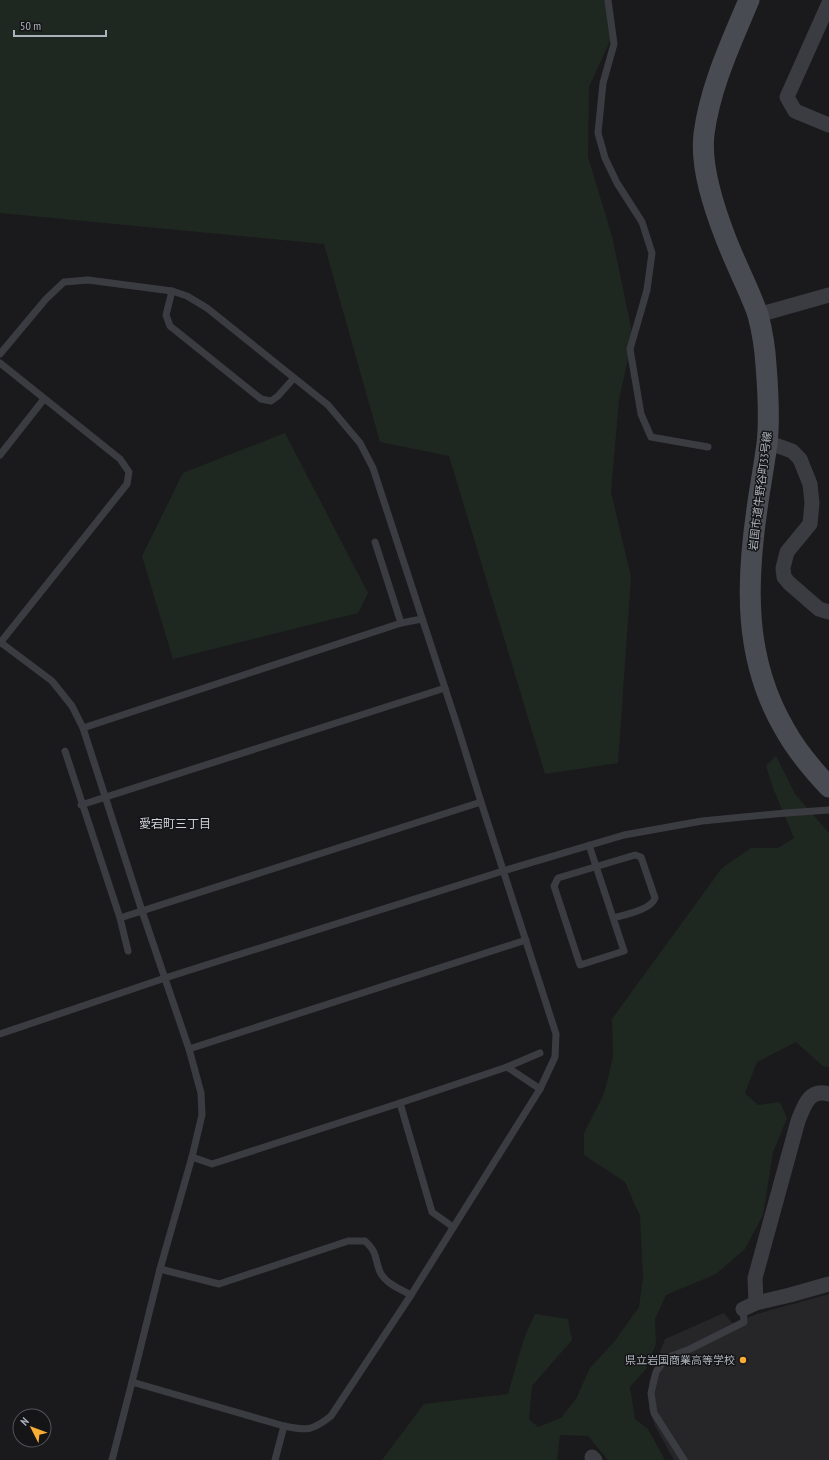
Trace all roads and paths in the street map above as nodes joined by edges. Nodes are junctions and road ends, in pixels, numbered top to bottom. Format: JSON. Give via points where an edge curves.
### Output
{"nodes":[{"id":1,"x":608,"y":0,"type":"edge"},
{"id":2,"x":749,"y":0,"type":"edge"},
{"id":3,"x":829,"y":3,"type":"edge"},
{"id":4,"x":829,"y":125,"type":"edge"},
{"id":5,"x":172,"y":291,"type":"junction"},
{"id":6,"x":829,"y":295,"type":"edge"},
{"id":7,"x":758,"y":315,"type":"junction"},
{"id":8,"x":0,"y":354,"type":"edge"},
{"id":9,"x":0,"y":363,"type":"edge"},
{"id":10,"x":294,"y":378,"type":"junction"},
{"id":11,"x":44,"y":399,"type":"junction"},
{"id":12,"x":767,"y":442,"type":"junction"},
{"id":13,"x":708,"y":447,"type":"dead end"},
{"id":14,"x":0,"y":455,"type":"edge"},
{"id":15,"x":375,"y":542,"type":"dead end"},
{"id":16,"x":829,"y":612,"type":"edge"},
{"id":17,"x":422,"y":619,"type":"junction"},
{"id":18,"x":401,"y":623,"type":"junction"},
{"id":19,"x":0,"y":643,"type":"edge"},
{"id":20,"x":445,"y":688,"type":"junction"},
{"id":21,"x":83,"y":728,"type":"junction"},
{"id":22,"x":65,"y":751,"type":"dead end"},
{"id":23,"x":829,"y":787,"type":"edge"},
{"id":24,"x":105,"y":796,"type":"junction"},
{"id":25,"x":481,"y":802,"type":"junction"},
{"id":26,"x":82,"y":805,"type":"junction"},
{"id":27,"x":829,"y":810,"type":"edge"},
{"id":28,"x":589,"y":845,"type":"junction"},
{"id":29,"x":596,"y":867,"type":"junction"},
{"id":30,"x":503,"y":871,"type":"junction"},
{"id":31,"x":142,"y":911,"type":"junction"},
{"id":32,"x":120,"y":918,"type":"junction"},
{"id":33,"x":613,"y":918,"type":"junction"},
{"id":34,"x":526,"y":940,"type":"junction"},
{"id":35,"x":128,"y":951,"type":"dead end"},
{"id":36,"x":165,"y":978,"type":"junction"},
{"id":37,"x":0,"y":1034,"type":"edge"},
{"id":38,"x":189,"y":1049,"type":"junction"},
{"id":39,"x":540,"y":1053,"type":"dead end"},
{"id":40,"x":507,"y":1067,"type":"junction"},
{"id":41,"x":540,"y":1089,"type":"junction"},
{"id":42,"x":829,"y":1094,"type":"edge"},
{"id":43,"x":400,"y":1103,"type":"junction"},
{"id":44,"x":192,"y":1156,"type":"junction"},
{"id":45,"x":453,"y":1227,"type":"junction"},
{"id":46,"x":160,"y":1269,"type":"junction"},
{"id":47,"x":829,"y":1284,"type":"edge"},
{"id":48,"x":411,"y":1295,"type":"junction"},
{"id":49,"x":750,"y":1306,"type":"junction"},
{"id":50,"x":132,"y":1382,"type":"junction"},
{"id":51,"x":284,"y":1426,"type":"junction"},
{"id":52,"x":112,"y":1460,"type":"edge"},
{"id":53,"x":275,"y":1460,"type":"edge"},
{"id":54,"x":684,"y":1460,"type":"edge"}],
"edges":[{"from":1,"to":13,"type":"lane","via":[[614,44],[603,83],[598,133],[617,184],[642,222],[652,253],[648,290],[630,349],[641,414],[650,437]]},
{"from":2,"to":7,"type":"street","name":"岩国市道牛野谷町33号線","via":[[714,90],[704,142],[705,169],[710,195]]},
{"from":3,"to":4,"type":"street","via":[[787,97],[795,111]]},
{"from":5,"to":8,"type":"lane","via":[[88,280],[64,282],[46,299]]},
{"from":5,"to":10,"type":"lane","via":[[187,296],[207,308]]},
{"from":5,"to":10,"type":"lane","via":[[166,316],[170,326],[261,399],[271,401]]},
{"from":6,"to":7,"type":"street"},
{"from":7,"to":12,"type":"street","name":"岩国市道牛野谷町33号線","via":[[766,363]]},
{"from":9,"to":11,"type":"lane"},
{"from":10,"to":17,"type":"lane","via":[[328,405],[360,443],[373,468]]},
{"from":11,"to":14,"type":"lane"},
{"from":11,"to":19,"type":"lane","via":[[120,459],[129,472],[128,478],[126,484]]},
{"from":12,"to":16,"type":"street","via":[[792,451],[800,459],[810,484],[810,524],[787,552],[782,568],[784,577],[819,609]]},
{"from":12,"to":23,"type":"street","name":"岩国市道牛野谷町33号線","via":[[750,579],[753,646],[770,700],[783,727]]},
{"from":15,"to":18,"type":"lane"},
{"from":17,"to":18,"type":"lane"},
{"from":17,"to":20,"type":"lane"},
{"from":18,"to":21,"type":"lane"},
{"from":19,"to":21,"type":"lane","via":[[52,681],[72,706]]},
{"from":20,"to":24,"type":"lane"},
{"from":20,"to":25,"type":"lane"},
{"from":21,"to":24,"type":"lane"},
{"from":22,"to":26,"type":"lane"},
{"from":24,"to":26,"type":"lane"},
{"from":24,"to":31,"type":"lane"},
{"from":25,"to":30,"type":"lane"},
{"from":25,"to":31,"type":"lane"},
{"from":26,"to":32,"type":"lane"},
{"from":27,"to":28,"type":"lane","via":[[702,821],[624,835]]},
{"from":28,"to":29,"type":"lane"},
{"from":28,"to":30,"type":"lane"},
{"from":29,"to":33,"type":"lane"},
{"from":29,"to":33,"type":"lane","via":[[635,855],[641,857],[655,898],[648,907]]},
{"from":29,"to":33,"type":"lane","via":[[558,878],[554,886],[580,965],[624,951]]},
{"from":30,"to":34,"type":"lane"},
{"from":30,"to":36,"type":"lane"},
{"from":31,"to":32,"type":"lane"},
{"from":31,"to":36,"type":"lane"},
{"from":32,"to":35,"type":"lane"},
{"from":34,"to":38,"type":"lane"},
{"from":34,"to":41,"type":"lane","via":[[556,1034],[555,1057]]},
{"from":36,"to":37,"type":"lane"},
{"from":36,"to":38,"type":"lane"},
{"from":38,"to":44,"type":"lane","via":[[201,1094],[202,1115]]},
{"from":39,"to":40,"type":"lane"},
{"from":40,"to":41,"type":"lane"},
{"from":40,"to":43,"type":"lane"},
{"from":41,"to":45,"type":"lane"},
{"from":42,"to":49,"type":"street","via":[[822,1092],[812,1095],[798,1121],[755,1278]]},
{"from":43,"to":44,"type":"lane","via":[[212,1164]]},
{"from":43,"to":45,"type":"lane","via":[[432,1212]]},
{"from":44,"to":46,"type":"lane"},
{"from":45,"to":48,"type":"lane"},
{"from":46,"to":48,"type":"lane","via":[[219,1284],[348,1241],[364,1241],[373,1249],[381,1273],[390,1284]]},
{"from":46,"to":50,"type":"lane"},
{"from":47,"to":49,"type":"street"},
{"from":48,"to":51,"type":"lane","via":[[331,1416],[318,1426],[303,1430]]},
{"from":49,"to":54,"type":"lane","via":[[744,1322],[666,1358],[656,1372],[651,1393],[654,1413]]},
{"from":50,"to":51,"type":"lane"},
{"from":50,"to":52,"type":"lane"},
{"from":51,"to":53,"type":"lane"}]}
